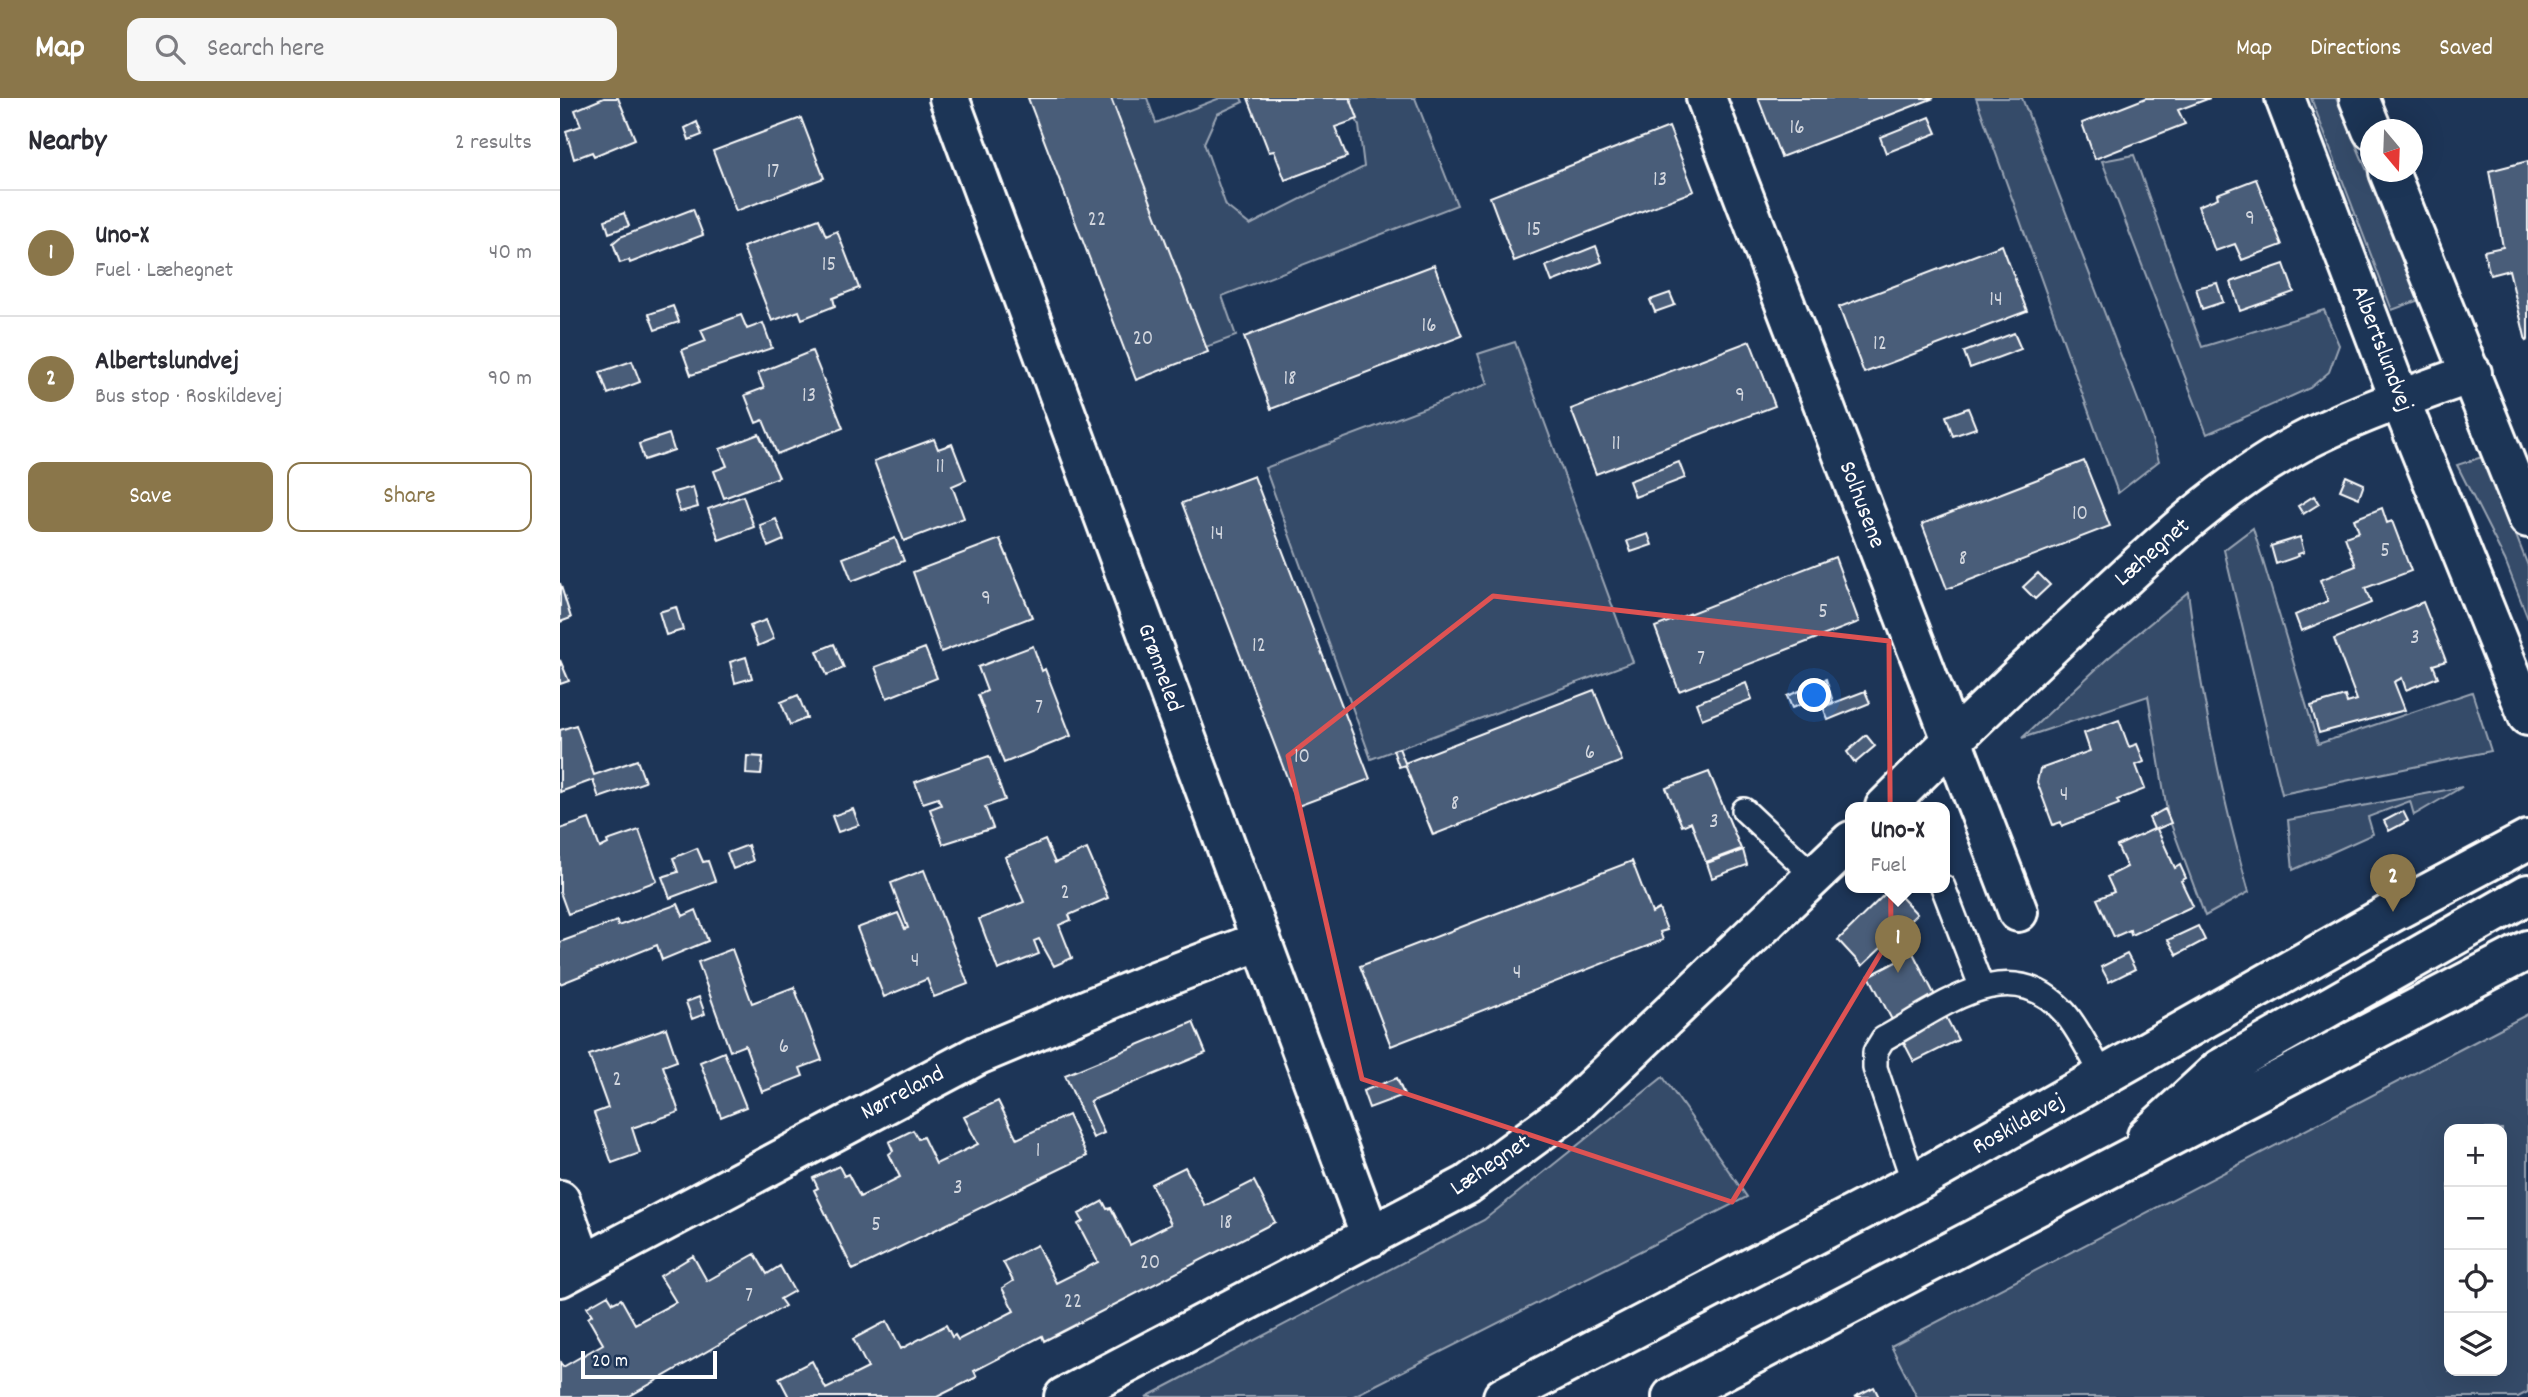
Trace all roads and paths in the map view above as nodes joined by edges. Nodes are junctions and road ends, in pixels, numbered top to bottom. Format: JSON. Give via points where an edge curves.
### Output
{"nodes":[{"id":1,"x":949,"y":98,"type":"edge"},
{"id":2,"x":1706,"y":98,"type":"edge"},
{"id":3,"x":2285,"y":98,"type":"edge"},
{"id":4,"x":2359,"y":98,"type":"edge"},
{"id":5,"x":2368,"y":119,"type":"edge"},
{"id":6,"x":2393,"y":182,"type":"edge"},
{"id":7,"x":2472,"y":373,"type":"junction"},
{"id":8,"x":2400,"y":400,"type":"junction"},
{"id":9,"x":2528,"y":518,"type":"edge"},
{"id":10,"x":2528,"y":716,"type":"edge"},
{"id":11,"x":1951,"y":739,"type":"junction"},
{"id":12,"x":1901,"y":800,"type":"edge"},
{"id":13,"x":1744,"y":810,"type":"dead end"},
{"id":14,"x":2528,"y":840,"type":"edge"},
{"id":15,"x":1845,"y":847,"type":"edge"},
{"id":16,"x":1814,"y":876,"type":"junction"},
{"id":17,"x":1945,"y":893,"type":"edge"},
{"id":18,"x":2528,"y":894,"type":"edge"},
{"id":19,"x":2018,"y":912,"type":"dead end"},
{"id":20,"x":1260,"y":941,"type":"junction"},
{"id":21,"x":2528,"y":950,"type":"edge"},
{"id":22,"x":1981,"y":986,"type":"junction"},
{"id":23,"x":2104,"y":1077,"type":"junction"},
{"id":24,"x":2110,"y":1170,"type":"junction"},
{"id":25,"x":1914,"y":1183,"type":"junction"},
{"id":26,"x":560,"y":1200,"type":"edge"},
{"id":27,"x":1371,"y":1237,"type":"junction"},
{"id":28,"x":572,"y":1270,"type":"edge"},
{"id":29,"x":1064,"y":1397,"type":"edge"},
{"id":30,"x":1503,"y":1397,"type":"edge"},
{"id":31,"x":1672,"y":1397,"type":"edge"}],
"edges":[{"from":1,"to":20,"type":"street","name":"Grønneled"},
{"from":2,"to":11,"type":"street","name":"Solhusene"},
{"from":3,"to":8,"type":"street","name":"Albertslundvej"},
{"from":4,"to":5,"type":"street"},
{"from":6,"to":7,"type":"street"},
{"from":7,"to":8,"type":"street","name":"Læhegnet"},
{"from":7,"to":9,"type":"street"},
{"from":8,"to":10,"type":"street","name":"Albertslundvej"},
{"from":8,"to":11,"type":"street","name":"Læhegnet","via":[[2297,444],[2227,491],[2162,542]]},
{"from":11,"to":12,"type":"street","name":"Læhegnet"},
{"from":11,"to":19,"type":"street","name":"Solhusene"},
{"from":13,"to":16,"type":"lane"},
{"from":14,"to":23,"type":"street","name":"Roskildevej"},
{"from":15,"to":16,"type":"street","name":"Læhegnet"},
{"from":16,"to":27,"type":"street","name":"Læhegnet","via":[[1567,1112],[1467,1185]]},
{"from":17,"to":22,"type":"lane"},
{"from":18,"to":24,"type":"street","via":[[2220,1069]]},
{"from":20,"to":27,"type":"street","name":"Grønneled"},
{"from":20,"to":28,"type":"street","name":"Nørreland","via":[[978,1055]]},
{"from":21,"to":24,"type":"street"},
{"from":22,"to":23,"type":"lane","via":[[2004,983],[2038,990],[2065,1013]]},
{"from":22,"to":25,"type":"lane","via":[[1883,1039],[1875,1052],[1875,1068]]},
{"from":23,"to":25,"type":"street","name":"Roskildevej"},
{"from":24,"to":31,"type":"street"},
{"from":25,"to":30,"type":"street","name":"Roskildevej"},
{"from":26,"to":28,"type":"street"},
{"from":27,"to":29,"type":"street","name":"Læhegnet"}]}
